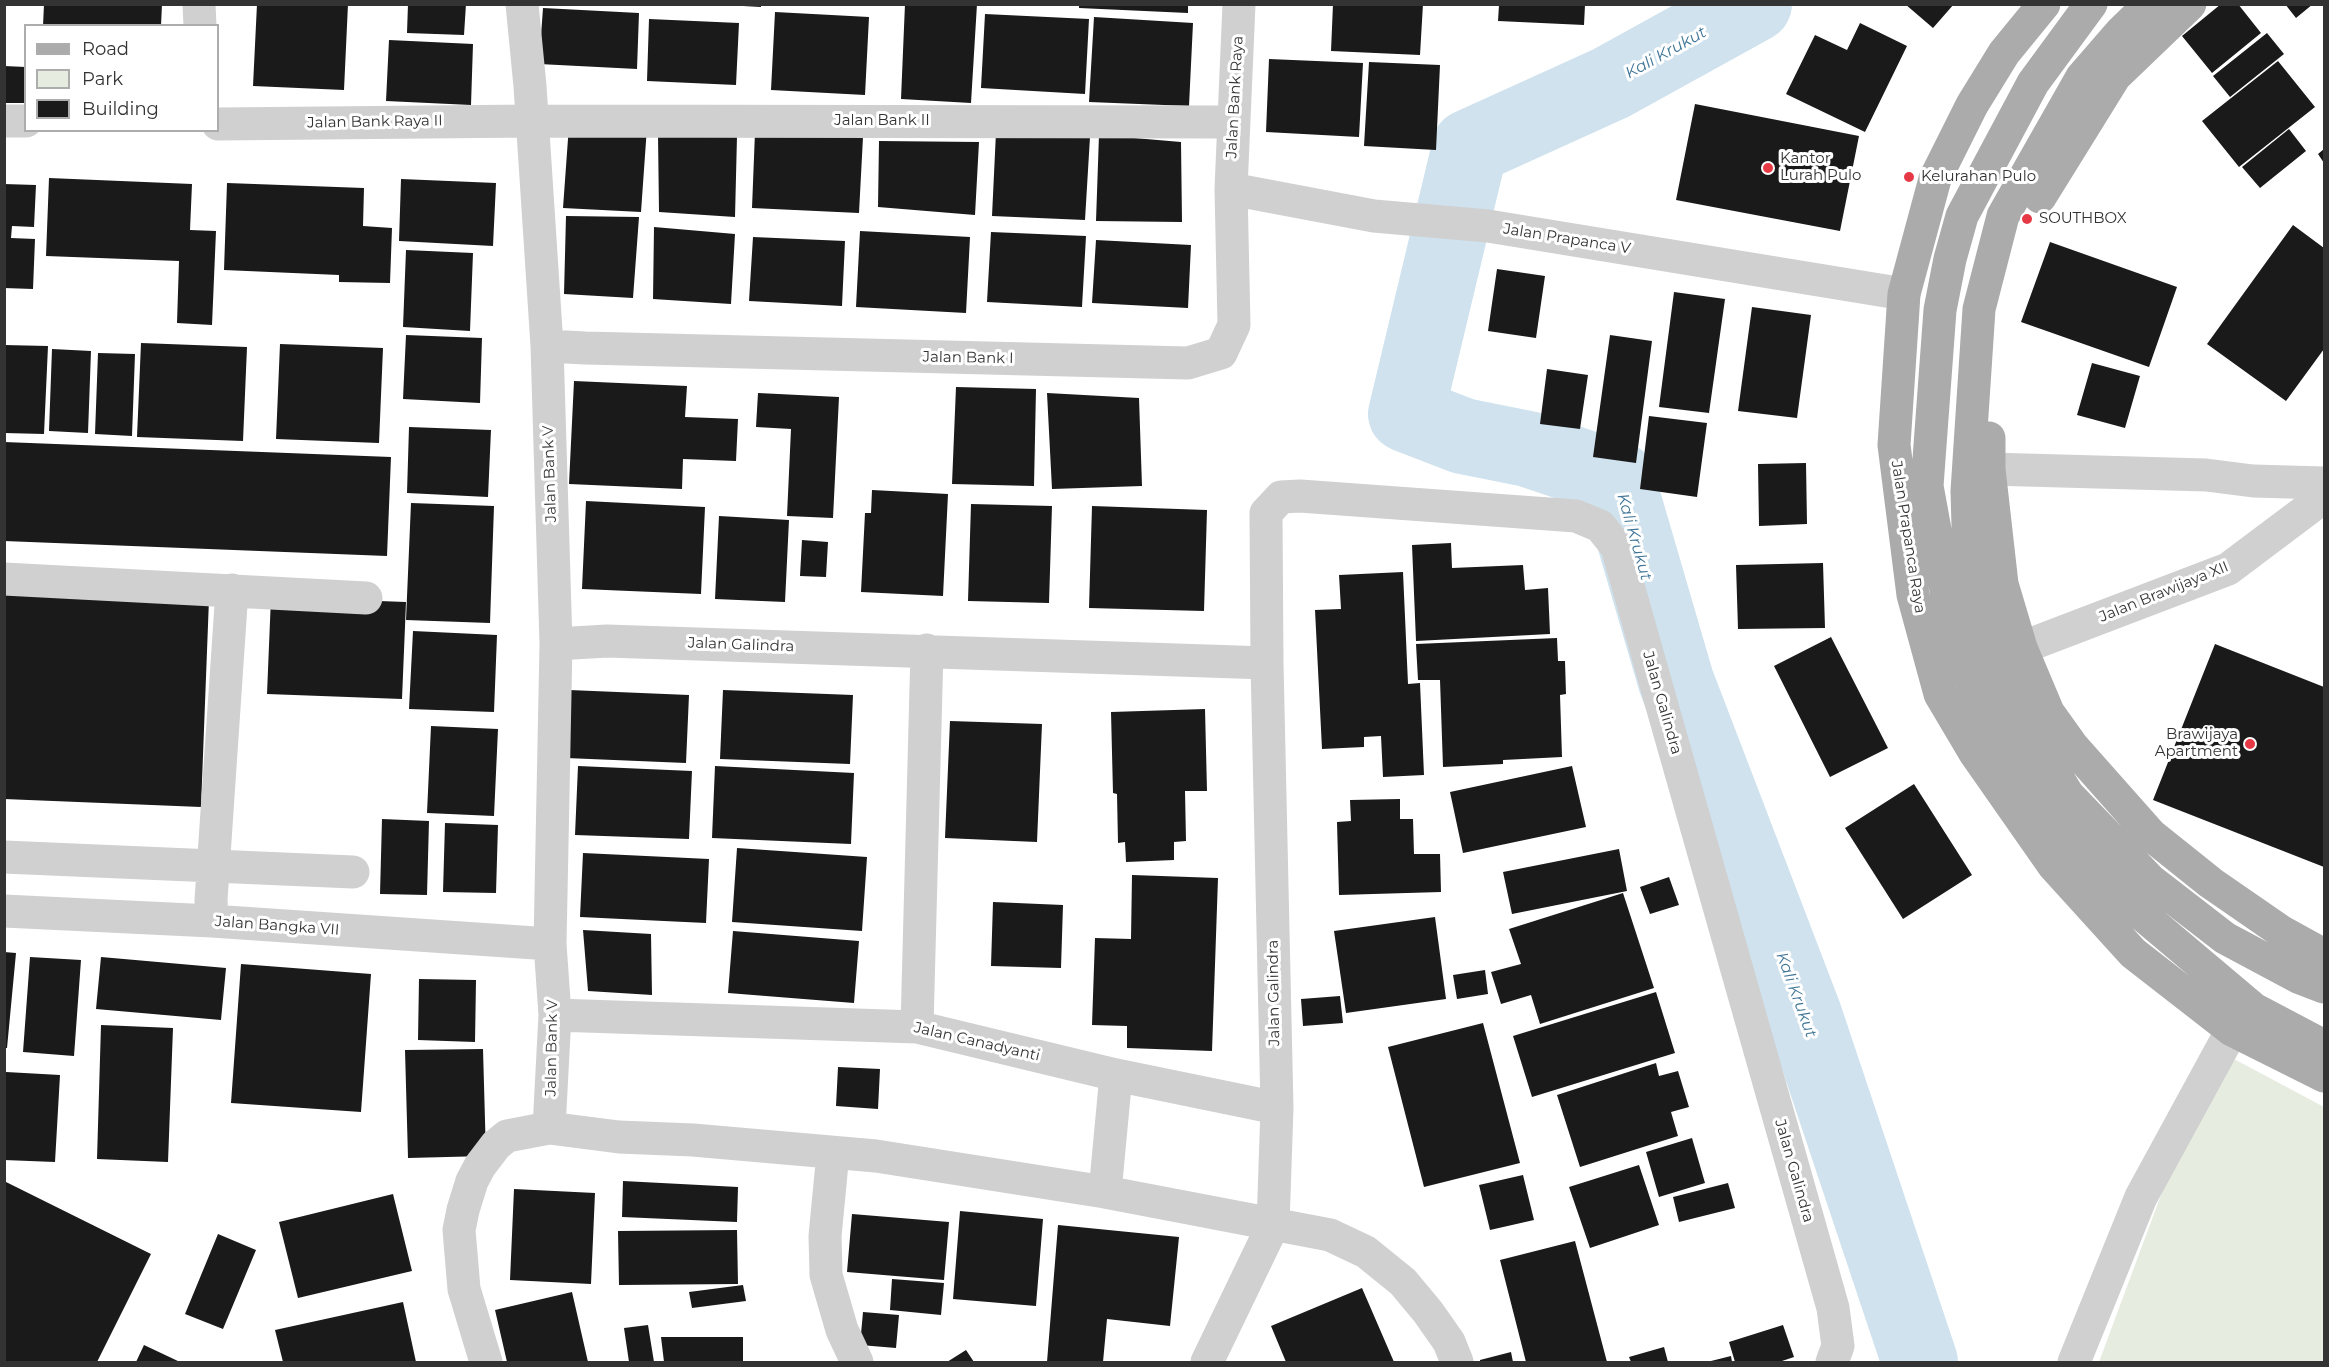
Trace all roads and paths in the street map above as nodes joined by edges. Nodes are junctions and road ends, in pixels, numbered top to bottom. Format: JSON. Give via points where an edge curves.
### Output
{"nodes":[{"id":1,"x":199,"y":4,"type":"edge"},
{"id":2,"x":522,"y":4,"type":"edge"},
{"id":3,"x":1239,"y":4,"type":"edge"},
{"id":4,"x":2044,"y":4,"type":"edge"},
{"id":5,"x":2091,"y":4,"type":"edge"},
{"id":6,"x":2150,"y":4,"type":"edge"},
{"id":7,"x":2190,"y":4,"type":"edge"},
{"id":8,"x":200,"y":24,"type":"edge"},
{"id":9,"x":4,"y":121,"type":"edge"},
{"id":10,"x":24,"y":121,"type":"edge"},
{"id":11,"x":532,"y":121,"type":"junction"},
{"id":12,"x":1232,"y":122,"type":"junction"},
{"id":13,"x":219,"y":124,"type":"edge"},
{"id":14,"x":1231,"y":189,"type":"junction"},
{"id":15,"x":1904,"y":294,"type":"junction"},
{"id":16,"x":547,"y":346,"type":"junction"},
{"id":17,"x":1989,"y":469,"type":"junction"},
{"id":18,"x":2325,"y":483,"type":"edge"},
{"id":19,"x":2325,"y":497,"type":"edge"},
{"id":20,"x":4,"y":579,"type":"edge"},
{"id":21,"x":232,"y":590,"type":"junction"},
{"id":22,"x":366,"y":598,"type":"dead end"},
{"id":23,"x":555,"y":644,"type":"junction"},
{"id":24,"x":2021,"y":648,"type":"junction"},
{"id":25,"x":927,"y":650,"type":"junction"},
{"id":26,"x":1267,"y":663,"type":"junction"},
{"id":27,"x":4,"y":857,"type":"edge"},
{"id":28,"x":214,"y":866,"type":"junction"},
{"id":29,"x":354,"y":872,"type":"dead end"},
{"id":30,"x":4,"y":911,"type":"edge"},
{"id":31,"x":212,"y":921,"type":"junction"},
{"id":32,"x":551,"y":955,"type":"junction"},
{"id":33,"x":2325,"y":955,"type":"edge"},
{"id":34,"x":2325,"y":987,"type":"edge"},
{"id":35,"x":555,"y":1015,"type":"junction"},
{"id":36,"x":2243,"y":1020,"type":"junction"},
{"id":37,"x":916,"y":1026,"type":"junction"},
{"id":38,"x":2325,"y":1029,"type":"edge"},
{"id":39,"x":2325,"y":1046,"type":"edge"},
{"id":40,"x":1116,"y":1075,"type":"junction"},
{"id":41,"x":2325,"y":1076,"type":"edge"},
{"id":42,"x":1277,"y":1108,"type":"junction"},
{"id":43,"x":549,"y":1128,"type":"junction"},
{"id":44,"x":833,"y":1153,"type":"junction"},
{"id":45,"x":1105,"y":1192,"type":"junction"},
{"id":46,"x":1274,"y":1225,"type":"junction"},
{"id":47,"x":486,"y":1362,"type":"edge"},
{"id":48,"x":857,"y":1362,"type":"edge"},
{"id":49,"x":1207,"y":1362,"type":"edge"},
{"id":50,"x":1457,"y":1362,"type":"edge"},
{"id":51,"x":1832,"y":1362,"type":"edge"},
{"id":52,"x":2074,"y":1362,"type":"edge"}],
"edges":[{"from":1,"to":8,"type":"street"},
{"from":2,"to":11,"type":"street","name":"Jalan Bank V"},
{"from":3,"to":12,"type":"street","name":"Jalan Bank Raya"},
{"from":4,"to":15,"type":"main road","name":"Jalan Prapanca Raya","via":[[2004,53],[1972,105],[1935,179]]},
{"from":5,"to":36,"type":"main road","via":[[2033,84],[1962,216],[1940,310],[1927,486],[1954,634],[1982,713],[2052,818]]},
{"from":6,"to":34,"type":"main road","via":[[2082,77],[2004,216],[1979,309],[1967,491],[1970,561],[1983,627],[2013,704],[2068,795],[2150,880],[2225,938]]},
{"from":7,"to":17,"type":"main road","via":[[2115,76],[2018,233],[1989,378]]},
{"from":9,"to":10,"type":"street"},
{"from":11,"to":12,"type":"street","name":"Jalan Bank II"},
{"from":11,"to":13,"type":"street","name":"Jalan Bank Raya II"},
{"from":11,"to":16,"type":"street","name":"Jalan Bank V"},
{"from":12,"to":14,"type":"street","name":"Jalan Bank Raya"},
{"from":14,"to":15,"type":"street","name":"Jalan Prapanca V","via":[[1374,216],[1488,226]]},
{"from":14,"to":16,"type":"street","name":"Jalan Bank I","via":[[1234,325],[1221,353],[1188,363]]},
{"from":15,"to":36,"type":"main road","name":"Jalan Prapanca Raya","via":[[1894,445],[1913,595],[1940,694],[1975,753],[2054,866],[2133,953]]},
{"from":16,"to":23,"type":"street","name":"Jalan Bank V"},
{"from":17,"to":18,"type":"street","via":[[2206,475]]},
{"from":17,"to":24,"type":"main road","via":[[2002,584]]},
{"from":19,"to":24,"type":"street","name":"Jalan Brawijaya XII","via":[[2228,569]]},
{"from":20,"to":21,"type":"street"},
{"from":21,"to":22,"type":"street"},
{"from":21,"to":28,"type":"street"},
{"from":23,"to":25,"type":"street","name":"Jalan Galindra","via":[[607,641]]},
{"from":23,"to":32,"type":"street","name":"Jalan Bank V"},
{"from":24,"to":33,"type":"main road","via":[[2048,712],[2073,747],[2151,835],[2282,932]]},
{"from":25,"to":26,"type":"street","name":"Jalan Galindra"},
{"from":25,"to":37,"type":"street"},
{"from":26,"to":42,"type":"street","name":"Jalan Galindra"},
{"from":26,"to":51,"type":"street","name":"Jalan Galindra","via":[[1266,513],[1281,497],[1576,516],[1600,526],[1617,547],[1833,1308],[1838,1346]]},
{"from":27,"to":28,"type":"street"},
{"from":28,"to":29,"type":"street"},
{"from":28,"to":31,"type":"street"},
{"from":30,"to":31,"type":"street","name":"Jalan Bangka VII"},
{"from":31,"to":32,"type":"street","name":"Jalan Bangka VII"},
{"from":32,"to":35,"type":"street","name":"Jalan Bank V"},
{"from":35,"to":37,"type":"street","name":"Jalan Canadyanti"},
{"from":35,"to":43,"type":"street","name":"Jalan Bank V"},
{"from":36,"to":38,"type":"main road"},
{"from":36,"to":39,"type":"main road"},
{"from":36,"to":41,"type":"main road","name":"Jalan Prapanca Raya"},
{"from":36,"to":52,"type":"street","via":[[2141,1197]]},
{"from":37,"to":40,"type":"street","name":"Jalan Canadyanti"},
{"from":40,"to":42,"type":"street","name":"Jalan Canadyanti"},
{"from":40,"to":45,"type":"street"},
{"from":42,"to":46,"type":"street"},
{"from":43,"to":44,"type":"street"},
{"from":43,"to":47,"type":"street","via":[[507,1136],[496,1145],[472,1181],[463,1210],[459,1230],[464,1289]]},
{"from":44,"to":45,"type":"street","via":[[876,1156]]},
{"from":44,"to":48,"type":"street","via":[[825,1236],[826,1275],[842,1330]]},
{"from":45,"to":46,"type":"street"},
{"from":46,"to":49,"type":"street"},
{"from":46,"to":50,"type":"street","via":[[1330,1235],[1366,1252],[1403,1282],[1422,1304],[1449,1342]]}]}
